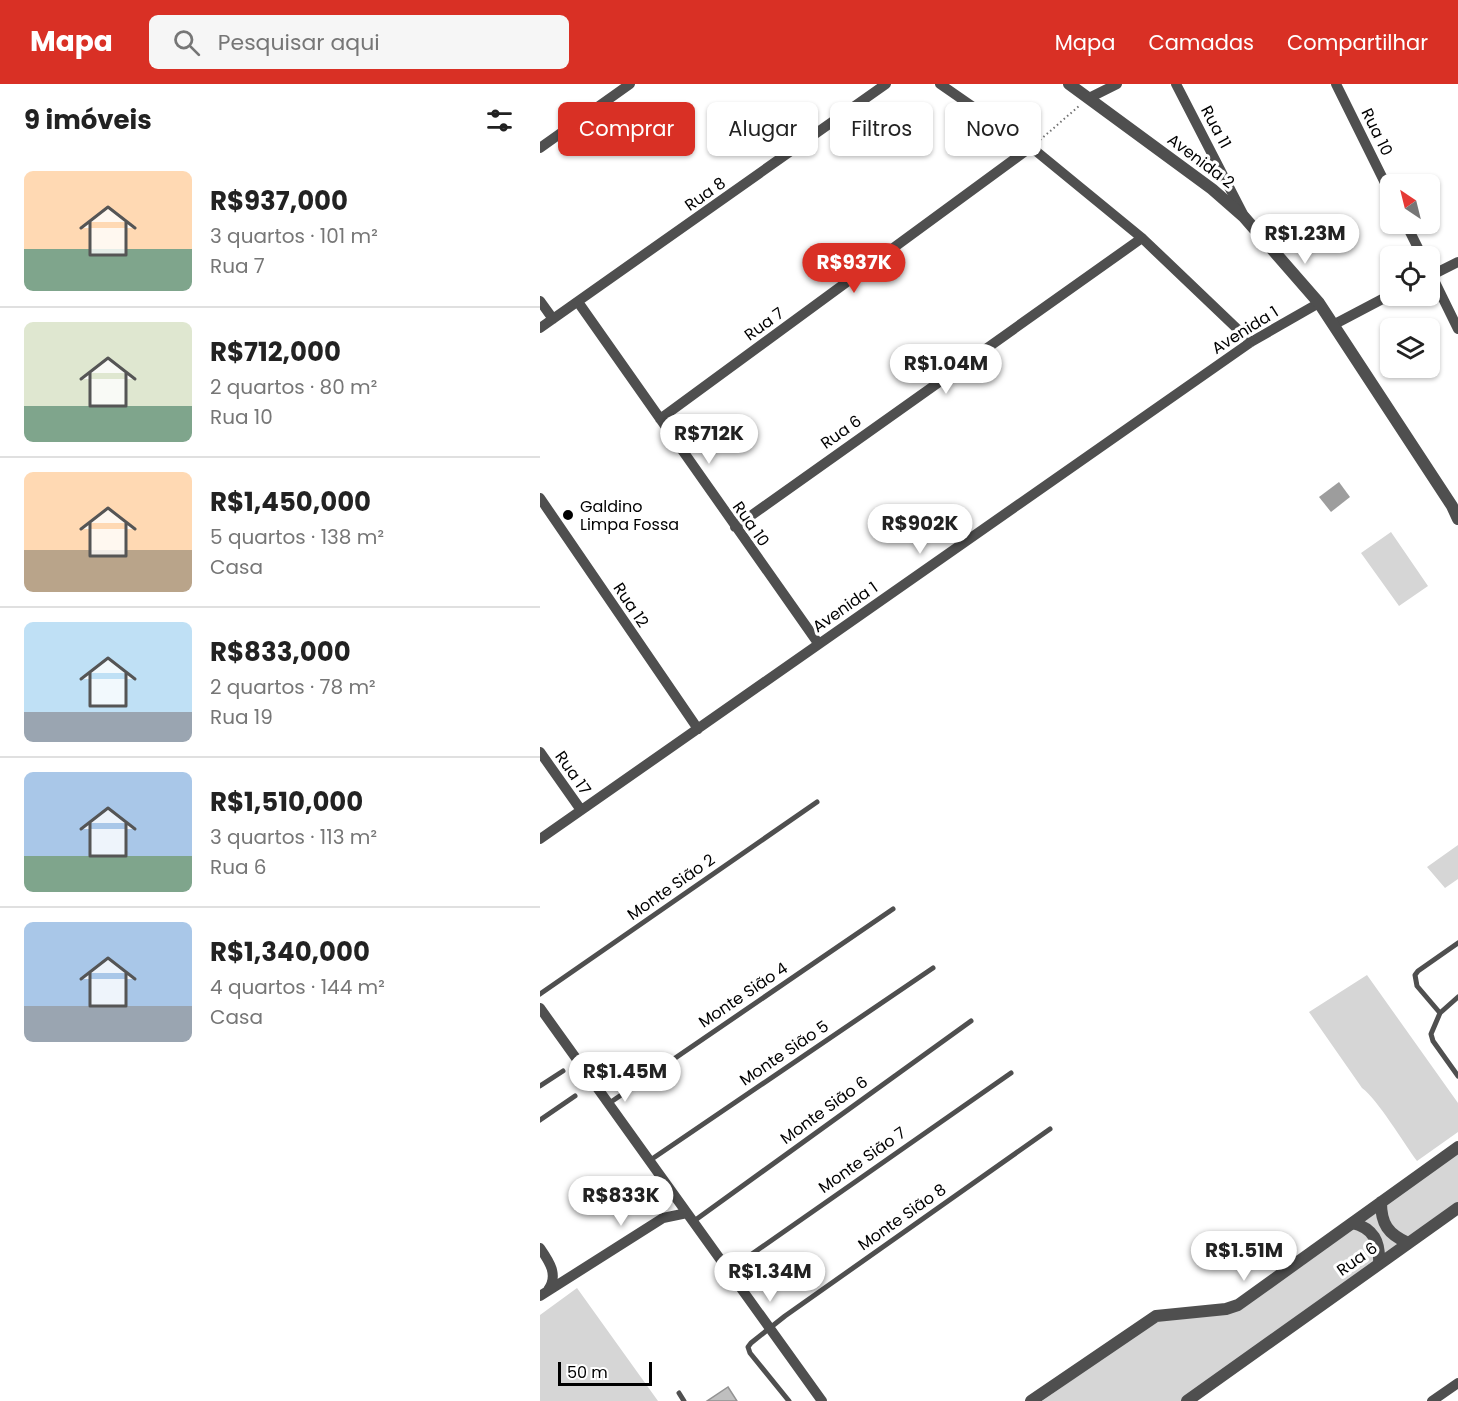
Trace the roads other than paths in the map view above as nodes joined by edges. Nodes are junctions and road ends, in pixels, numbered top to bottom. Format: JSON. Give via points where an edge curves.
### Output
{"nodes":[{"id":1,"x":630,"y":84,"type":"edge"},
{"id":2,"x":886,"y":84,"type":"edge"},
{"id":3,"x":940,"y":84,"type":"edge"},
{"id":4,"x":1069,"y":84,"type":"edge"},
{"id":5,"x":1117,"y":84,"type":"edge"},
{"id":6,"x":1176,"y":84,"type":"edge"},
{"id":7,"x":1336,"y":84,"type":"edge"},
{"id":8,"x":1089,"y":98,"type":"junction"},
{"id":9,"x":966,"y":102,"type":"edge"},
{"id":10,"x":540,"y":148,"type":"edge"},
{"id":11,"x":1041,"y":155,"type":"edge"},
{"id":12,"x":1019,"y":156,"type":"edge"},
{"id":13,"x":1381,"y":174,"type":"edge"},
{"id":14,"x":1244,"y":217,"type":"junction"},
{"id":15,"x":1142,"y":238,"type":"junction"},
{"id":16,"x":1458,"y":262,"type":"edge"},
{"id":17,"x":1440,"y":270,"type":"edge"},
{"id":18,"x":1440,"y":294,"type":"edge"},
{"id":19,"x":540,"y":301,"type":"edge"},
{"id":20,"x":1380,"y":301,"type":"edge"},
{"id":21,"x":578,"y":302,"type":"junction"},
{"id":22,"x":1319,"y":303,"type":"junction"},
{"id":23,"x":553,"y":319,"type":"junction"},
{"id":24,"x":1333,"y":325,"type":"junction"},
{"id":25,"x":540,"y":328,"type":"edge"},
{"id":26,"x":1458,"y":329,"type":"edge"},
{"id":27,"x":1251,"y":342,"type":"junction"},
{"id":28,"x":660,"y":419,"type":"junction"},
{"id":29,"x":540,"y":498,"type":"edge"},
{"id":30,"x":1458,"y":519,"type":"edge"},
{"id":31,"x":735,"y":528,"type":"junction"},
{"id":32,"x":818,"y":643,"type":"junction"},
{"id":33,"x":698,"y":729,"type":"junction"},
{"id":34,"x":540,"y":752,"type":"edge"},
{"id":35,"x":817,"y":802,"type":"dead end"},
{"id":36,"x":581,"y":810,"type":"junction"},
{"id":37,"x":540,"y":838,"type":"edge"},
{"id":38,"x":893,"y":909,"type":"dead end"},
{"id":39,"x":1458,"y":943,"type":"edge"},
{"id":40,"x":933,"y":968,"type":"dead end"},
{"id":41,"x":540,"y":994,"type":"edge"},
{"id":42,"x":1458,"y":997,"type":"edge"},
{"id":43,"x":540,"y":1008,"type":"edge"},
{"id":44,"x":1440,"y":1013,"type":"junction"},
{"id":45,"x":971,"y":1021,"type":"dead end"},
{"id":46,"x":562,"y":1071,"type":"dead end"},
{"id":47,"x":1011,"y":1072,"type":"dead end"},
{"id":48,"x":1458,"y":1076,"type":"edge"},
{"id":49,"x":540,"y":1086,"type":"edge"},
{"id":50,"x":575,"y":1096,"type":"dead end"},
{"id":51,"x":608,"y":1104,"type":"junction"},
{"id":52,"x":540,"y":1120,"type":"edge"},
{"id":53,"x":1050,"y":1129,"type":"dead end"},
{"id":54,"x":1458,"y":1147,"type":"edge"},
{"id":55,"x":650,"y":1161,"type":"junction"},
{"id":56,"x":1380,"y":1202,"type":"junction"},
{"id":57,"x":1458,"y":1208,"type":"edge"},
{"id":58,"x":690,"y":1217,"type":"junction"},
{"id":59,"x":1352,"y":1223,"type":"junction"},
{"id":60,"x":1408,"y":1243,"type":"junction"},
{"id":61,"x":540,"y":1248,"type":"edge"},
{"id":62,"x":1379,"y":1263,"type":"junction"},
{"id":63,"x":729,"y":1270,"type":"junction"},
{"id":64,"x":544,"y":1293,"type":"edge"},
{"id":65,"x":770,"y":1328,"type":"junction"},
{"id":66,"x":1458,"y":1383,"type":"edge"},
{"id":67,"x":679,"y":1393,"type":"dead end"},
{"id":68,"x":684,"y":1401,"type":"edge"},
{"id":69,"x":789,"y":1401,"type":"edge"},
{"id":70,"x":822,"y":1401,"type":"edge"},
{"id":71,"x":1031,"y":1401,"type":"edge"},
{"id":72,"x":1187,"y":1401,"type":"edge"},
{"id":73,"x":1432,"y":1401,"type":"edge"}],
"edges":[{"from":1,"to":10,"type":"street"},
{"from":2,"to":21,"type":"street","name":"Rua 8"},
{"from":3,"to":9,"type":"street"},
{"from":4,"to":8,"type":"street","name":"Avenida 2"},
{"from":5,"to":8,"type":"street"},
{"from":6,"to":14,"type":"street","name":"Rua 11"},
{"from":7,"to":13,"type":"street","name":"Rua 10"},
{"from":8,"to":14,"type":"street","name":"Avenida 2"},
{"from":11,"to":15,"type":"street"},
{"from":12,"to":28,"type":"street","name":"Rua 7"},
{"from":14,"to":22,"type":"street","name":"Avenida 2"},
{"from":15,"to":27,"type":"street"},
{"from":15,"to":31,"type":"street","name":"Rua 6"},
{"from":16,"to":17,"type":"street"},
{"from":18,"to":26,"type":"street"},
{"from":19,"to":23,"type":"street"},
{"from":20,"to":24,"type":"street"},
{"from":21,"to":23,"type":"street","name":"Rua 8"},
{"from":21,"to":28,"type":"street","name":"Rua 10"},
{"from":22,"to":24,"type":"street","name":"Avenida 2"},
{"from":22,"to":27,"type":"street","name":"Avenida 1"},
{"from":23,"to":25,"type":"street","name":"Rua 8"},
{"from":24,"to":30,"type":"street","name":"Avenida 2"},
{"from":27,"to":32,"type":"street","name":"Avenida 1"},
{"from":28,"to":31,"type":"street","name":"Rua 10"},
{"from":29,"to":33,"type":"street","name":"Rua 12"},
{"from":31,"to":32,"type":"street","name":"Rua 10"},
{"from":32,"to":33,"type":"street","name":"Avenida 1"},
{"from":33,"to":36,"type":"street","name":"Avenida 1"},
{"from":34,"to":36,"type":"street","name":"Rua 17"},
{"from":35,"to":41,"type":"lane","name":"Monte Sião 2"},
{"from":36,"to":37,"type":"street","name":"Avenida 1"},
{"from":38,"to":51,"type":"lane","name":"Monte Sião 4"},
{"from":39,"to":44,"type":"lane","via":[[1415,975],[1418,986]]},
{"from":40,"to":55,"type":"lane","name":"Monte Sião 5"},
{"from":42,"to":44,"type":"lane"},
{"from":43,"to":51,"type":"street"},
{"from":44,"to":48,"type":"lane","via":[[1431,1034],[1433,1041]]},
{"from":45,"to":58,"type":"lane","name":"Monte Sião 6"},
{"from":46,"to":49,"type":"lane"},
{"from":47,"to":63,"type":"lane","name":"Monte Sião 7"},
{"from":50,"to":52,"type":"lane"},
{"from":51,"to":55,"type":"street"},
{"from":53,"to":65,"type":"lane","name":"Monte Sião 8"},
{"from":54,"to":56,"type":"street"},
{"from":55,"to":58,"type":"street"},
{"from":56,"to":59,"type":"street"},
{"from":56,"to":60,"type":"street","via":[[1388,1231]]},
{"from":57,"to":60,"type":"street","name":"Rua 6"},
{"from":58,"to":63,"type":"street"},
{"from":58,"to":64,"type":"street","via":[[663,1218]]},
{"from":59,"to":62,"type":"street","via":[[1373,1234],[1380,1246]]},
{"from":59,"to":71,"type":"street","via":[[1238,1305],[1156,1316]]},
{"from":60,"to":62,"type":"street","name":"Rua 6"},
{"from":61,"to":64,"type":"street","via":[[553,1270],[553,1282]]},
{"from":62,"to":72,"type":"street","name":"Rua 6"},
{"from":63,"to":65,"type":"street"},
{"from":65,"to":69,"type":"lane","name":"Monte Sião 8","via":[[751,1343],[749,1351]]},
{"from":65,"to":70,"type":"street"},
{"from":66,"to":73,"type":"street"},
{"from":67,"to":68,"type":"lane"}]}
